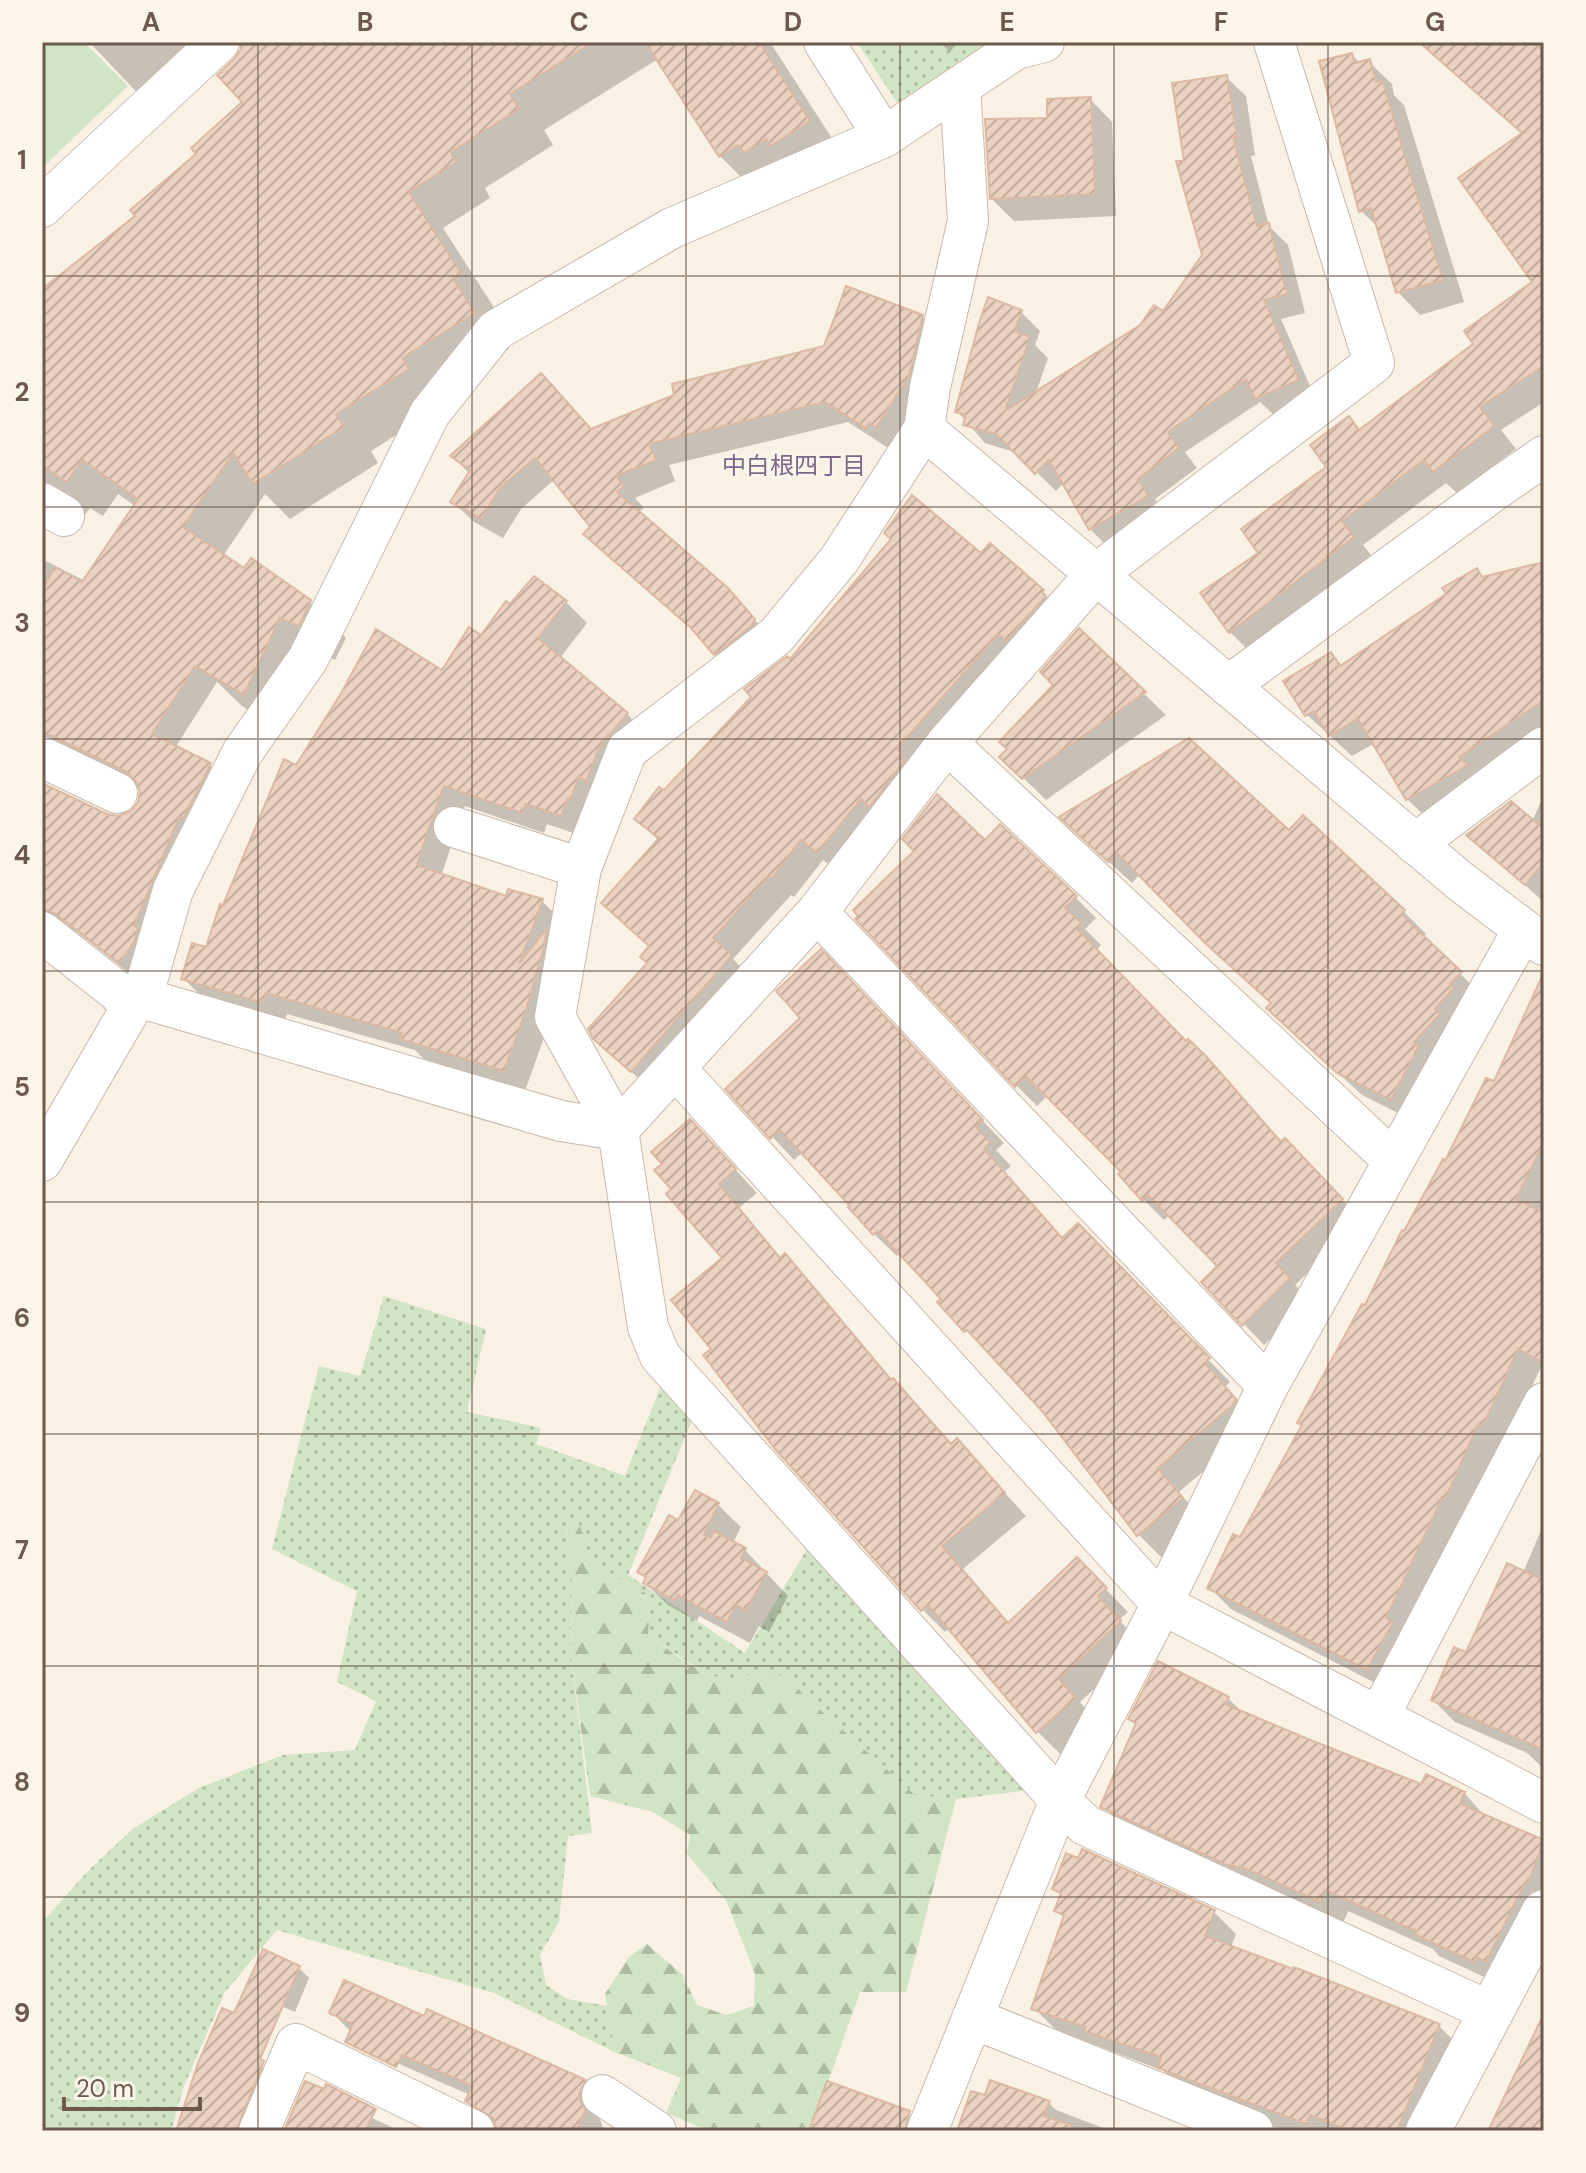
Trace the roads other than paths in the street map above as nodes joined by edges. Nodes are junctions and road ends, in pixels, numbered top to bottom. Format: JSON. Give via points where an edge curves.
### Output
{"nodes":[{"id":1,"x":219,"y":42,"type":"edge"},
{"id":2,"x":824,"y":42,"type":"edge"},
{"id":3,"x":1044,"y":42,"type":"edge"},
{"id":4,"x":1274,"y":42,"type":"edge"},
{"id":5,"x":960,"y":86,"type":"junction"},
{"id":6,"x":884,"y":137,"type":"junction"},
{"id":7,"x":42,"y":207,"type":"edge"},
{"id":8,"x":924,"y":429,"type":"junction"},
{"id":9,"x":1544,"y":456,"type":"edge"},
{"id":10,"x":1495,"y":490,"type":"junction"},
{"id":11,"x":1544,"y":495,"type":"edge"},
{"id":12,"x":1095,"y":575,"type":"junction"},
{"id":13,"x":1228,"y":686,"type":"junction"},
{"id":14,"x":947,"y":743,"type":"junction"},
{"id":15,"x":1544,"y":747,"type":"edge"},
{"id":16,"x":42,"y":757,"type":"edge"},
{"id":17,"x":117,"y":793,"type":"dead end"},
{"id":18,"x":454,"y":827,"type":"dead end"},
{"id":19,"x":1415,"y":844,"type":"junction"},
{"id":20,"x":581,"y":868,"type":"junction"},
{"id":21,"x":817,"y":912,"type":"junction"},
{"id":22,"x":42,"y":932,"type":"edge"},
{"id":23,"x":1533,"y":937,"type":"edge"},
{"id":24,"x":136,"y":1003,"type":"junction"},
{"id":25,"x":675,"y":1068,"type":"junction"},
{"id":26,"x":618,"y":1130,"type":"junction"},
{"id":27,"x":1393,"y":1160,"type":"junction"},
{"id":28,"x":42,"y":1161,"type":"edge"},
{"id":29,"x":1268,"y":1386,"type":"junction"},
{"id":30,"x":1544,"y":1403,"type":"edge"},
{"id":31,"x":1162,"y":1604,"type":"junction"},
{"id":32,"x":1379,"y":1716,"type":"junction"},
{"id":33,"x":1060,"y":1800,"type":"junction"},
{"id":34,"x":1544,"y":1803,"type":"edge"},
{"id":35,"x":1544,"y":1912,"type":"edge"},
{"id":36,"x":1491,"y":2012,"type":"junction"},
{"id":37,"x":972,"y":2018,"type":"junction"},
{"id":38,"x":602,"y":2095,"type":"dead end"},
{"id":39,"x":259,"y":2131,"type":"edge"},
{"id":40,"x":474,"y":2131,"type":"edge"},
{"id":41,"x":656,"y":2131,"type":"edge"},
{"id":42,"x":927,"y":2131,"type":"edge"},
{"id":43,"x":1253,"y":2131,"type":"edge"},
{"id":44,"x":1428,"y":2131,"type":"edge"}],
"edges":[{"from":1,"to":7,"type":"street"},
{"from":2,"to":6,"type":"street"},
{"from":3,"to":5,"type":"street","via":[[1016,49]]},
{"from":4,"to":12,"type":"street","via":[[1374,363]]},
{"from":5,"to":6,"type":"street"},
{"from":5,"to":8,"type":"street","via":[[968,221]]},
{"from":6,"to":24,"type":"street","via":[[672,228],[496,330],[430,413],[308,659],[242,753],[173,890]]},
{"from":8,"to":12,"type":"street"},
{"from":8,"to":20,"type":"street","via":[[839,560],[776,636],[627,750]]},
{"from":9,"to":10,"type":"street"},
{"from":10,"to":11,"type":"street"},
{"from":10,"to":13,"type":"street"},
{"from":12,"to":13,"type":"street"},
{"from":12,"to":14,"type":"street"},
{"from":13,"to":19,"type":"street"},
{"from":14,"to":21,"type":"street"},
{"from":14,"to":27,"type":"street"},
{"from":15,"to":19,"type":"street"},
{"from":16,"to":17,"type":"street"},
{"from":18,"to":20,"type":"street"},
{"from":19,"to":23,"type":"street"},
{"from":20,"to":26,"type":"street","via":[[555,1017]]},
{"from":21,"to":25,"type":"street"},
{"from":21,"to":29,"type":"street"},
{"from":22,"to":24,"type":"street"},
{"from":23,"to":27,"type":"street"},
{"from":24,"to":26,"type":"street","via":[[561,1121]]},
{"from":24,"to":28,"type":"street"},
{"from":25,"to":26,"type":"street"},
{"from":25,"to":31,"type":"street"},
{"from":26,"to":33,"type":"street","via":[[648,1327],[660,1356]]},
{"from":27,"to":29,"type":"street"},
{"from":29,"to":31,"type":"street"},
{"from":30,"to":32,"type":"street"},
{"from":31,"to":32,"type":"street"},
{"from":31,"to":33,"type":"street"},
{"from":32,"to":34,"type":"street"},
{"from":33,"to":36,"type":"street","via":[[1085,1825]]},
{"from":33,"to":37,"type":"street"},
{"from":35,"to":36,"type":"street"},
{"from":36,"to":44,"type":"street"},
{"from":37,"to":42,"type":"street"},
{"from":37,"to":43,"type":"street"},
{"from":38,"to":41,"type":"street"},
{"from":39,"to":40,"type":"street","via":[[296,2044]]}]}
